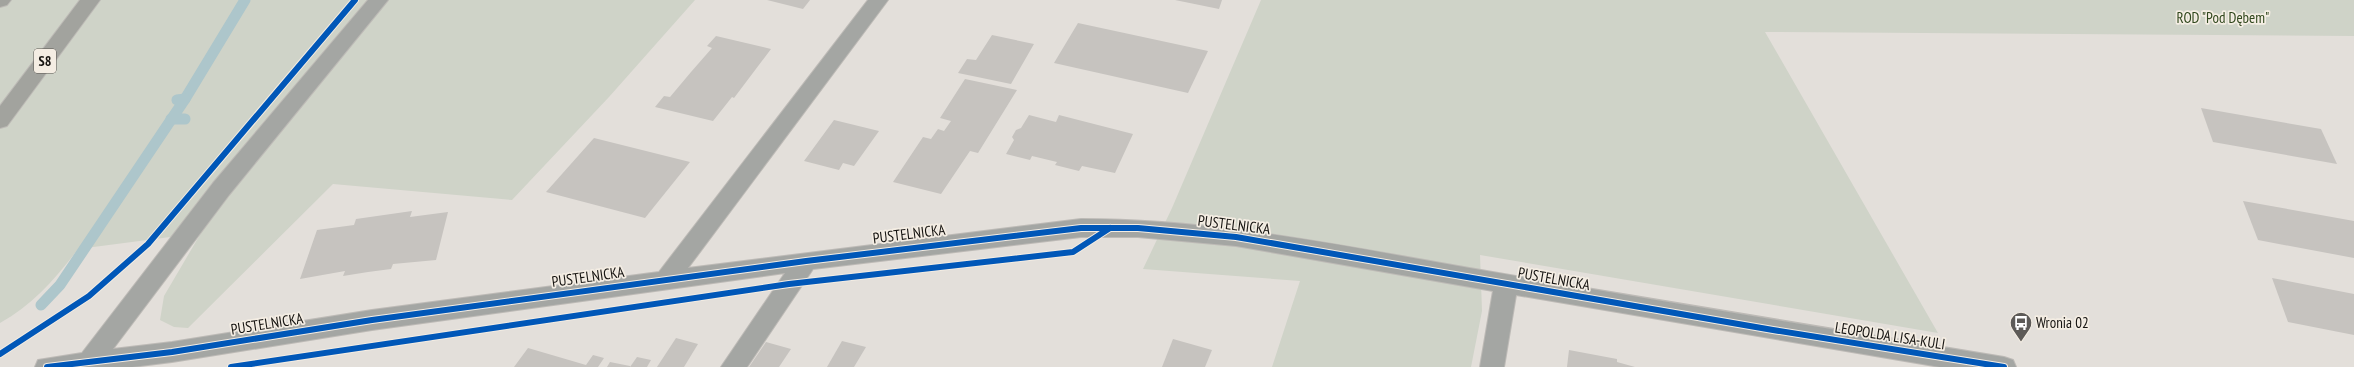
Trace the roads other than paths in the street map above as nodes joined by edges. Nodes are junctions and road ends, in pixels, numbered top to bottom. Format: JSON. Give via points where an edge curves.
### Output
{"nodes":[{"id":1,"x":90,"y":0,"type":"edge"},
{"id":2,"x":378,"y":0,"type":"edge"},
{"id":3,"x":878,"y":0,"type":"edge"},
{"id":4,"x":0,"y":122,"type":"edge"},
{"id":5,"x":806,"y":261,"type":"junction"},
{"id":6,"x":667,"y":279,"type":"junction"},
{"id":7,"x":1506,"y":284,"type":"junction"},
{"id":8,"x":1773,"y":330,"type":"joint"},
{"id":9,"x":1918,"y":360,"type":"edge"},
{"id":10,"x":87,"y":364,"type":"edge"},
{"id":11,"x":47,"y":367,"type":"edge"},
{"id":12,"x":733,"y":367,"type":"edge"},
{"id":13,"x":1492,"y":367,"type":"edge"},
{"id":14,"x":2004,"y":367,"type":"edge"}],
"edges":[{"from":1,"to":4,"type":"highway","number":"S8"},
{"from":2,"to":10,"type":"street","via":[[221,189]]},
{"from":3,"to":6,"type":"street"},
{"from":5,"to":6,"type":"street","name":"PUSTELNICKA"},
{"from":5,"to":7,"type":"street","name":"PUSTELNICKA","via":[[1073,229],[1138,228],[1236,237]]},
{"from":5,"to":12,"type":"street"},
{"from":6,"to":10,"type":"street","name":"PUSTELNICKA","via":[[372,320]]},
{"from":7,"to":8,"type":"street","name":"PUSTELNICKA"},
{"from":7,"to":13,"type":"street"},
{"from":8,"to":9,"type":"street","name":"LEOPOLDA LISA-KULI"},
{"from":9,"to":14,"type":"street","name":"LEOPOLDA LISA-KULI"},
{"from":10,"to":11,"type":"street","name":"PUSTELNICKA"}]}
